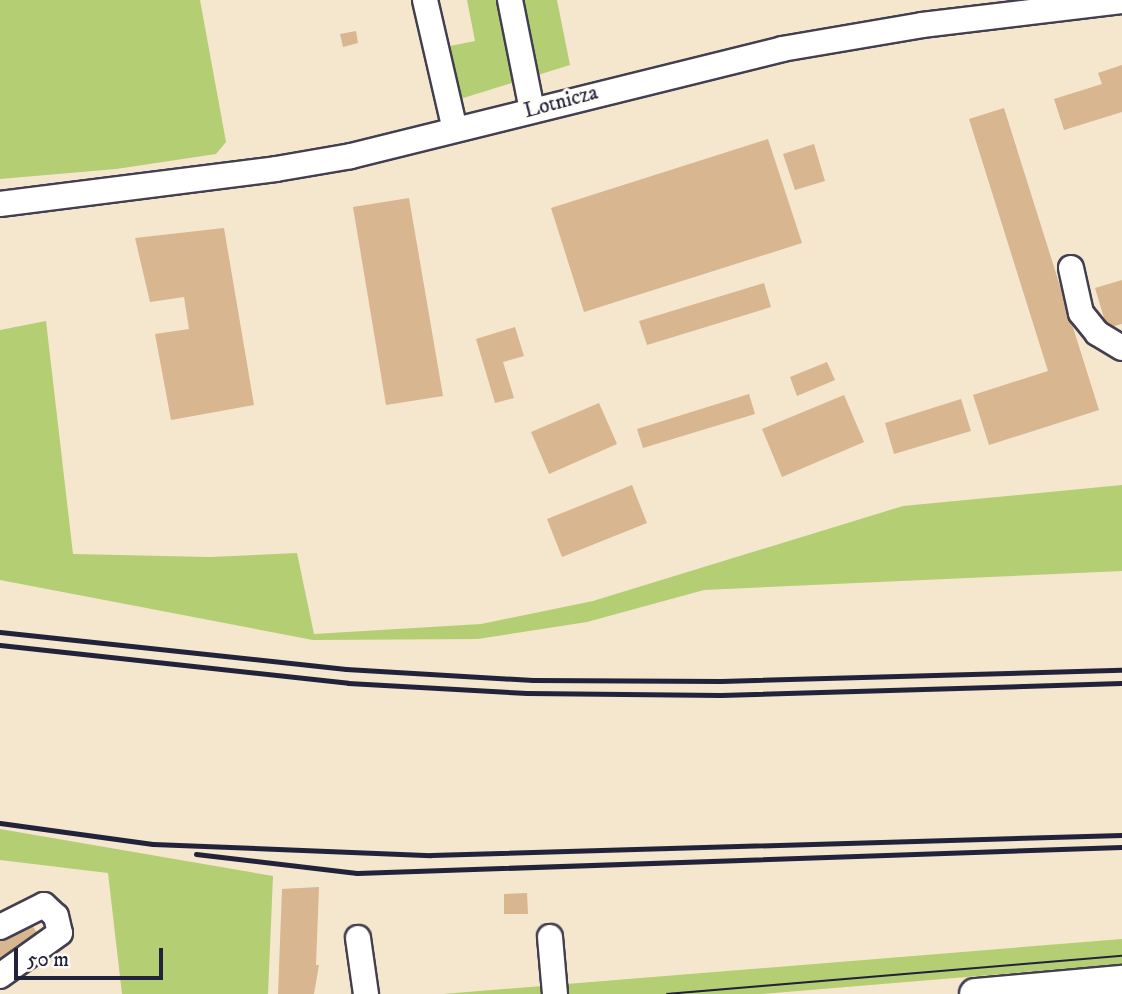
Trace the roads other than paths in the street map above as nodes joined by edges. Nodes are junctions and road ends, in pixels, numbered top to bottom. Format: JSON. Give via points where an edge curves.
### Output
{"nodes":[{"id":1,"x":425,"y":0,"type":"edge"},
{"id":2,"x":510,"y":0,"type":"edge"},
{"id":3,"x":1113,"y":1,"type":"edge"},
{"id":4,"x":532,"y":110,"type":"junction"},
{"id":5,"x":455,"y":130,"type":"junction"},
{"id":6,"x":0,"y":204,"type":"edge"},
{"id":7,"x":1071,"y":268,"type":"dead end"},
{"id":8,"x":1122,"y":348,"type":"edge"},
{"id":9,"x":0,"y":927,"type":"edge"},
{"id":10,"x":550,"y":937,"type":"dead end"},
{"id":11,"x":358,"y":938,"type":"dead end"},
{"id":12,"x":0,"y":976,"type":"edge"},
{"id":13,"x":1122,"y":981,"type":"edge"},
{"id":14,"x":366,"y":994,"type":"edge"},
{"id":15,"x":555,"y":994,"type":"edge"},
{"id":16,"x":975,"y":994,"type":"edge"}],
"edges":[{"from":1,"to":5,"type":"street"},
{"from":2,"to":4,"type":"street"},
{"from":3,"to":4,"type":"street","name":"Lotnicza","via":[[922,25],[782,49]]},
{"from":4,"to":5,"type":"street","name":"Lotnicza"},
{"from":5,"to":6,"type":"street","name":"Lotnicza","via":[[351,156],[221,178]]},
{"from":7,"to":8,"type":"street","via":[[1081,313],[1097,333]]},
{"from":9,"to":12,"type":"street","via":[[40,905],[48,907],[60,926],[56,939]]},
{"from":10,"to":15,"type":"street"},
{"from":11,"to":14,"type":"street"},
{"from":13,"to":16,"type":"main road"}]}
